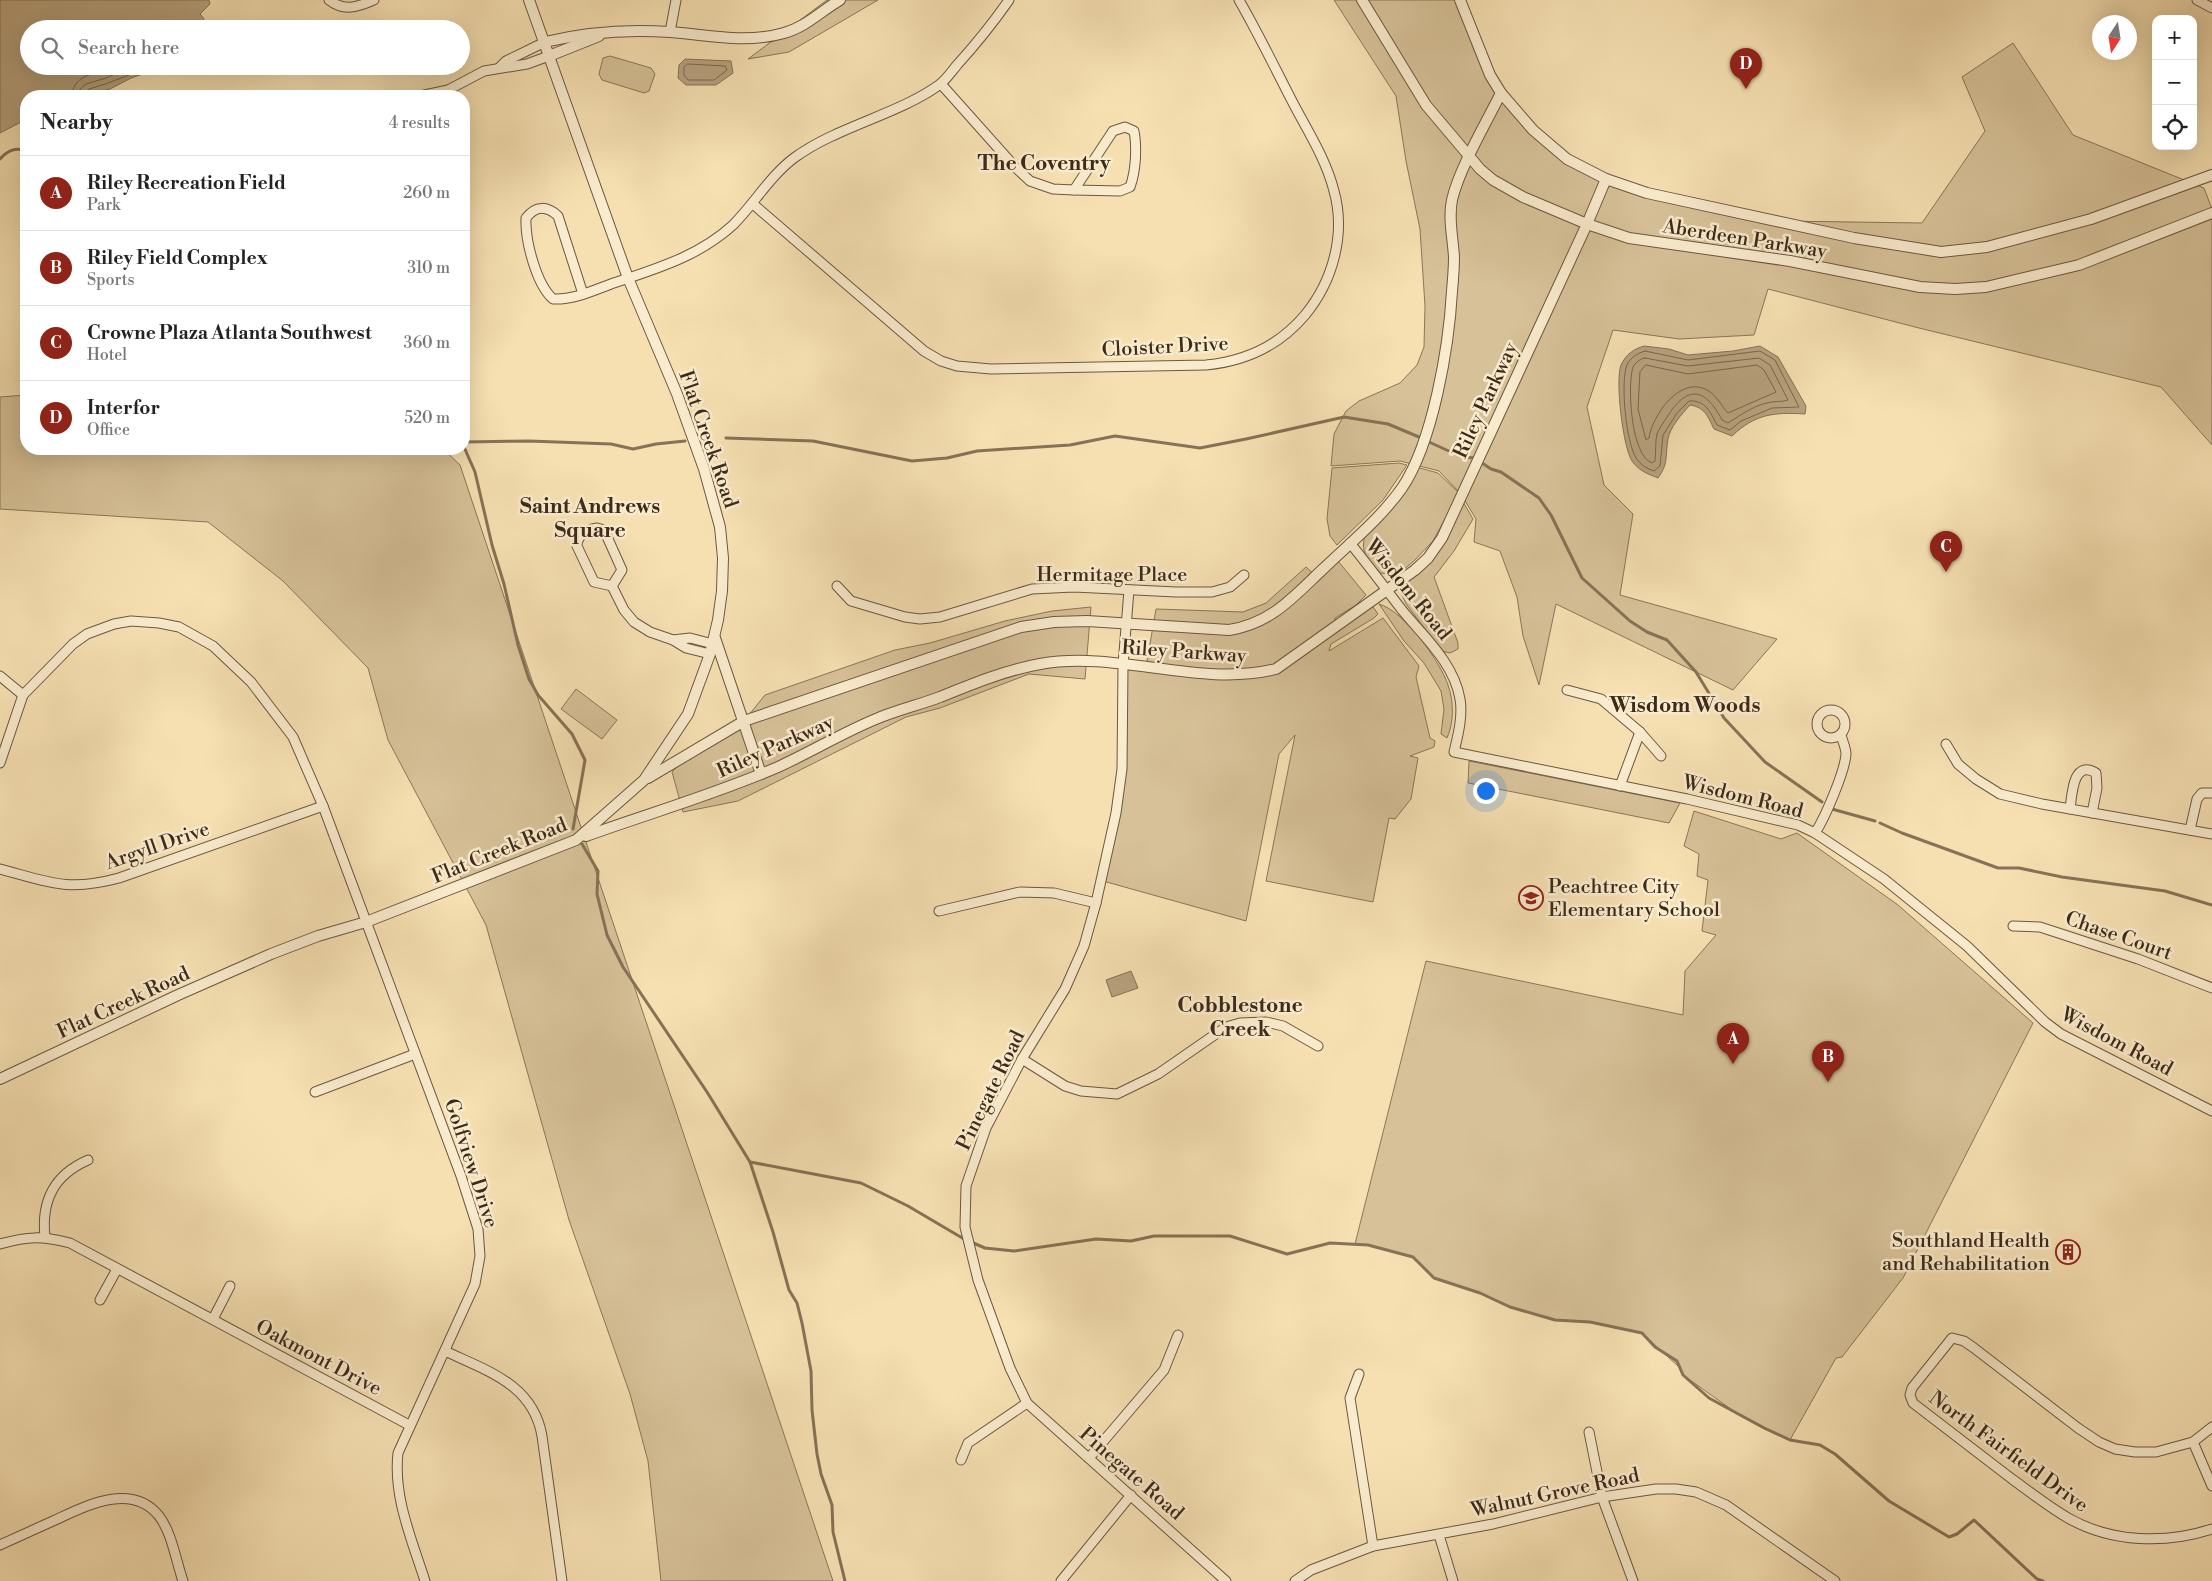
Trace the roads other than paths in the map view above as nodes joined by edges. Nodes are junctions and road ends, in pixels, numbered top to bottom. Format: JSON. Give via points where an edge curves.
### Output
{"nodes":[{"id":1,"x":329,"y":0,"type":"edge"},
{"id":2,"x":374,"y":0,"type":"edge"},
{"id":3,"x":529,"y":0,"type":"edge"},
{"id":4,"x":676,"y":0,"type":"edge"},
{"id":5,"x":840,"y":0,"type":"edge"},
{"id":6,"x":1009,"y":0,"type":"edge"},
{"id":7,"x":1239,"y":0,"type":"edge"},
{"id":8,"x":1362,"y":0,"type":"edge"},
{"id":9,"x":1460,"y":0,"type":"edge"},
{"id":10,"x":2197,"y":0,"type":"edge"},
{"id":11,"x":2212,"y":8,"type":"edge"},
{"id":12,"x":670,"y":32,"type":"junction"},
{"id":13,"x":605,"y":33,"type":"junction"},
{"id":14,"x":545,"y":42,"type":"junction"},
{"id":15,"x":549,"y":56,"type":"junction"},
{"id":16,"x":498,"y":68,"type":"junction"},
{"id":17,"x":941,"y":84,"type":"junction"},
{"id":18,"x":448,"y":90,"type":"edge"},
{"id":19,"x":1501,"y":94,"type":"junction"},
{"id":20,"x":1470,"y":157,"type":"junction"},
{"id":21,"x":2212,"y":175,"type":"edge"},
{"id":22,"x":1606,"y":179,"type":"junction"},
{"id":23,"x":1074,"y":190,"type":"junction"},
{"id":24,"x":753,"y":204,"type":"junction"},
{"id":25,"x":2212,"y":213,"type":"edge"},
{"id":26,"x":1587,"y":224,"type":"junction"},
{"id":27,"x":628,"y":278,"type":"junction"},
{"id":28,"x":582,"y":294,"type":"junction"},
{"id":29,"x":1350,"y":544,"type":"junction"},
{"id":30,"x":1244,"y":574,"type":"dead end"},
{"id":31,"x":612,"y":586,"type":"junction"},
{"id":32,"x":837,"y":586,"type":"dead end"},
{"id":33,"x":1129,"y":590,"type":"junction"},
{"id":34,"x":1388,"y":590,"type":"junction"},
{"id":35,"x":1127,"y":623,"type":"junction"},
{"id":36,"x":713,"y":645,"type":"junction"},
{"id":37,"x":1123,"y":665,"type":"junction"},
{"id":38,"x":0,"y":676,"type":"edge"},
{"id":39,"x":1567,"y":690,"type":"dead end"},
{"id":40,"x":23,"y":695,"type":"junction"},
{"id":41,"x":744,"y":721,"type":"junction"},
{"id":42,"x":1640,"y":732,"type":"junction"},
{"id":43,"x":1841,"y":735,"type":"dead end"},
{"id":44,"x":1946,"y":744,"type":"dead end"},
{"id":45,"x":1662,"y":756,"type":"dead end"},
{"id":46,"x":0,"y":763,"type":"edge"},
{"id":47,"x":761,"y":774,"type":"junction"},
{"id":48,"x":644,"y":780,"type":"junction"},
{"id":49,"x":1620,"y":786,"type":"junction"},
{"id":50,"x":2212,"y":793,"type":"edge"},
{"id":51,"x":323,"y":806,"type":"junction"},
{"id":52,"x":2070,"y":809,"type":"junction"},
{"id":53,"x":2092,"y":813,"type":"junction"},
{"id":54,"x":2190,"y":830,"type":"junction"},
{"id":55,"x":1815,"y":833,"type":"junction"},
{"id":56,"x":2212,"y":834,"type":"edge"},
{"id":57,"x":576,"y":840,"type":"junction"},
{"id":58,"x":0,"y":869,"type":"edge"},
{"id":59,"x":1096,"y":903,"type":"junction"},
{"id":60,"x":939,"y":911,"type":"dead end"},
{"id":61,"x":366,"y":922,"type":"junction"},
{"id":62,"x":2013,"y":926,"type":"dead end"},
{"id":63,"x":2212,"y":988,"type":"edge"},
{"id":64,"x":1318,"y":1046,"type":"dead end"},
{"id":65,"x":415,"y":1054,"type":"junction"},
{"id":66,"x":1022,"y":1058,"type":"junction"},
{"id":67,"x":0,"y":1079,"type":"edge"},
{"id":68,"x":315,"y":1092,"type":"dead end"},
{"id":69,"x":2212,"y":1111,"type":"edge"},
{"id":70,"x":88,"y":1160,"type":"dead end"},
{"id":71,"x":45,"y":1237,"type":"junction"},
{"id":72,"x":0,"y":1244,"type":"edge"},
{"id":73,"x":117,"y":1269,"type":"junction"},
{"id":74,"x":230,"y":1286,"type":"dead end"},
{"id":75,"x":100,"y":1300,"type":"dead end"},
{"id":76,"x":213,"y":1319,"type":"junction"},
{"id":77,"x":1178,"y":1335,"type":"dead end"},
{"id":78,"x":444,"y":1351,"type":"junction"},
{"id":79,"x":1359,"y":1374,"type":"dead end"},
{"id":80,"x":1027,"y":1402,"type":"junction"},
{"id":81,"x":409,"y":1425,"type":"junction"},
{"id":82,"x":2212,"y":1427,"type":"edge"},
{"id":83,"x":1589,"y":1432,"type":"dead end"},
{"id":84,"x":2193,"y":1442,"type":"junction"},
{"id":85,"x":1089,"y":1458,"type":"junction"},
{"id":86,"x":961,"y":1460,"type":"dead end"},
{"id":87,"x":2212,"y":1486,"type":"edge"},
{"id":88,"x":1131,"y":1495,"type":"junction"},
{"id":89,"x":1602,"y":1497,"type":"junction"},
{"id":90,"x":2212,"y":1529,"type":"edge"},
{"id":91,"x":1439,"y":1535,"type":"junction"},
{"id":92,"x":0,"y":1544,"type":"edge"},
{"id":93,"x":1373,"y":1546,"type":"junction"},
{"id":94,"x":183,"y":1581,"type":"edge"},
{"id":95,"x":425,"y":1581,"type":"edge"},
{"id":96,"x":562,"y":1581,"type":"edge"},
{"id":97,"x":1061,"y":1581,"type":"edge"},
{"id":98,"x":1226,"y":1581,"type":"edge"},
{"id":99,"x":1295,"y":1581,"type":"edge"},
{"id":100,"x":1452,"y":1581,"type":"edge"},
{"id":101,"x":1633,"y":1581,"type":"edge"},
{"id":102,"x":1835,"y":1581,"type":"edge"}],
"edges":[{"from":1,"to":2,"type":"street","via":[[335,5],[350,8]]},
{"from":3,"to":14,"type":"street","name":"Flat Creek Road"},
{"from":4,"to":12,"type":"street"},
{"from":5,"to":12,"type":"street","via":[[798,28],[776,34],[728,39]]},
{"from":6,"to":17,"type":"street"},
{"from":7,"to":24,"type":"street","name":"Cloister Drive","via":[[1322,160],[1335,192],[1338,212],[1336,258],[1316,302],[1284,337],[1249,356],[1206,365],[991,369],[957,366],[941,361],[906,338]]},
{"from":8,"to":20,"type":"street","name":"Aberdeen Parkway","via":[[1426,105]]},
{"from":9,"to":19,"type":"street","name":"Aberdeen Parkway","via":[[1474,40]]},
{"from":10,"to":11,"type":"street"},
{"from":12,"to":13,"type":"street","via":[[627,30]]},
{"from":13,"to":14,"type":"street"},
{"from":13,"to":15,"type":"street"},
{"from":14,"to":15,"type":"street","name":"Flat Creek Road"},
{"from":14,"to":16,"type":"street"},
{"from":15,"to":16,"type":"street","via":[[527,64]]},
{"from":15,"to":27,"type":"street","name":"Flat Creek Road"},
{"from":16,"to":18,"type":"street","via":[[472,76]]},
{"from":17,"to":23,"type":"street","via":[[1030,181],[1053,189]]},
{"from":17,"to":24,"type":"street","via":[[842,131],[794,158],[779,171]]},
{"from":19,"to":20,"type":"street","name":"Riley Parkway"},
{"from":19,"to":22,"type":"street","name":"Aberdeen Parkway","via":[[1567,159]]},
{"from":20,"to":26,"type":"street","name":"Aberdeen Parkway","via":[[1493,180],[1523,197]]},
{"from":20,"to":29,"type":"street","name":"Riley Parkway","via":[[1452,199],[1454,258],[1451,310],[1445,353],[1427,430],[1417,460],[1402,487]]},
{"from":21,"to":22,"type":"street","name":"Aberdeen Parkway","via":[[2082,221],[1987,247],[1940,252],[1854,238],[1647,193]]},
{"from":22,"to":26,"type":"street","name":"Riley Parkway"},
{"from":23,"to":23,"type":"street","via":[[1120,191],[1130,187],[1134,174],[1134,131],[1125,127],[1113,131]]},
{"from":24,"to":27,"type":"street","via":[[716,240],[697,252]]},
{"from":25,"to":26,"type":"street","name":"Aberdeen Parkway","via":[[2080,265],[1986,287],[1955,289],[1920,287],[1790,261],[1629,238]]},
{"from":26,"to":34,"type":"street","name":"Riley Parkway","via":[[1442,538],[1428,558]]},
{"from":27,"to":28,"type":"street"},
{"from":27,"to":36,"type":"street","name":"Flat Creek Road","via":[[677,394],[712,492],[720,526],[722,592]]},
{"from":28,"to":28,"type":"street","via":[[558,216],[544,208],[531,212],[526,218],[528,242],[544,291],[553,299]]},
{"from":29,"to":34,"type":"street","name":"Wisdom Road"},
{"from":29,"to":35,"type":"street","name":"Riley Parkway","via":[[1290,600],[1249,626],[1229,630]]},
{"from":30,"to":33,"type":"street","name":"Hermitage Place","via":[[1230,587],[1212,592]]},
{"from":31,"to":31,"type":"street","via":[[622,570],[604,530],[590,529],[577,540],[577,546],[594,582]]},
{"from":31,"to":36,"type":"street","via":[[624,610],[634,622],[650,632],[686,648]]},
{"from":32,"to":33,"type":"street","name":"Hermitage Place","via":[[851,601],[920,619],[940,617],[1032,589]]},
{"from":33,"to":35,"type":"street","name":"Pinegate Road"},
{"from":34,"to":37,"type":"street","name":"Riley Parkway","via":[[1276,669],[1259,673],[1214,674]]},
{"from":34,"to":49,"type":"street","name":"Wisdom Road","via":[[1433,644],[1454,680],[1461,715],[1454,752]]},
{"from":35,"to":37,"type":"street","name":"Pinegate Road"},
{"from":35,"to":41,"type":"street","name":"Riley Parkway","via":[[1068,621],[1021,627]]},
{"from":36,"to":41,"type":"street"},
{"from":36,"to":48,"type":"street","name":"Flat Creek Road","via":[[688,714]]},
{"from":37,"to":47,"type":"street","name":"Riley Parkway","via":[[1055,662],[1016,670],[877,718]]},
{"from":37,"to":59,"type":"street","name":"Pinegate Road","via":[[1122,769]]},
{"from":38,"to":40,"type":"street"},
{"from":39,"to":42,"type":"street","via":[[1601,699]]},
{"from":40,"to":46,"type":"street"},
{"from":40,"to":51,"type":"street","name":"Golfview Drive","via":[[54,661],[88,634],[131,621],[179,627],[213,646],[256,689],[293,738]]},
{"from":41,"to":47,"type":"street"},
{"from":41,"to":48,"type":"street","name":"Riley Parkway"},
{"from":42,"to":45,"type":"street"},
{"from":42,"to":49,"type":"street"},
{"from":43,"to":55,"type":"street","via":[[1846,754],[1826,813]]},
{"from":44,"to":52,"type":"street","via":[[1958,764],[1976,780],[2000,794]]},
{"from":47,"to":57,"type":"street","name":"Riley Parkway"},
{"from":48,"to":57,"type":"street","name":"Flat Creek Road"},
{"from":49,"to":55,"type":"street","name":"Wisdom Road","via":[[1798,825]]},
{"from":50,"to":54,"type":"street","via":[[2202,793],[2197,799]]},
{"from":51,"to":58,"type":"street","name":"Argyll Drive","via":[[89,886],[46,882]]},
{"from":51,"to":61,"type":"street","name":"Golfview Drive"},
{"from":52,"to":53,"type":"street"},
{"from":52,"to":53,"type":"street","via":[[2078,772],[2091,770],[2098,779]]},
{"from":53,"to":54,"type":"street"},
{"from":54,"to":56,"type":"street"},
{"from":55,"to":69,"type":"street","name":"Wisdom Road","via":[[1884,879],[1967,946],[2050,1026]]},
{"from":57,"to":61,"type":"street","name":"Flat Creek Road"},
{"from":59,"to":60,"type":"street","via":[[1054,893],[1027,891]]},
{"from":59,"to":66,"type":"street","name":"Pinegate Road","via":[[1084,946],[1066,989]]},
{"from":61,"to":65,"type":"street","name":"Golfview Drive"},
{"from":61,"to":67,"type":"street","name":"Flat Creek Road","via":[[271,954]]},
{"from":62,"to":63,"type":"street","name":"Chase Court","via":[[2046,928]]},
{"from":64,"to":66,"type":"street","via":[[1283,1026],[1266,1022],[1240,1023],[1226,1027],[1158,1074],[1117,1094],[1081,1091],[1065,1086]]},
{"from":65,"to":68,"type":"street"},
{"from":65,"to":78,"type":"street","name":"Golfview Drive","via":[[478,1229],[480,1256],[475,1284]]},
{"from":66,"to":80,"type":"street","name":"Pinegate Road","via":[[975,1156],[966,1186],[965,1227],[978,1280]]},
{"from":70,"to":71,"type":"street","via":[[58,1179],[46,1202]]},
{"from":71,"to":72,"type":"street","name":"Oakmont Drive","via":[[22,1238]]},
{"from":71,"to":73,"type":"street","name":"Oakmont Drive","via":[[70,1243]]},
{"from":73,"to":75,"type":"street"},
{"from":73,"to":76,"type":"street","name":"Oakmont Drive"},
{"from":74,"to":76,"type":"street"},
{"from":76,"to":81,"type":"street","name":"Oakmont Drive"},
{"from":77,"to":85,"type":"street","via":[[1164,1370]]},
{"from":78,"to":81,"type":"street","name":"Golfview Drive"},
{"from":78,"to":96,"type":"street","via":[[517,1388],[536,1414],[542,1436]]},
{"from":79,"to":93,"type":"street","via":[[1350,1398]]},
{"from":80,"to":85,"type":"street","name":"Pinegate Road"},
{"from":80,"to":86,"type":"street","via":[[968,1443]]},
{"from":81,"to":95,"type":"street","name":"Golfview Drive","via":[[398,1453],[397,1478],[402,1508]]},
{"from":82,"to":84,"type":"street"},
{"from":83,"to":89,"type":"street"},
{"from":84,"to":87,"type":"street"},
{"from":84,"to":90,"type":"street","name":"North Fairfield Drive","via":[[2156,1452],[2137,1452],[2100,1442],[1974,1348],[1952,1338],[1912,1388],[1910,1395],[1912,1403],[1964,1444],[2042,1501],[2080,1524],[2120,1536],[2147,1539],[2186,1537]]},
{"from":85,"to":88,"type":"street","name":"Pinegate Road"},
{"from":88,"to":97,"type":"street"},
{"from":88,"to":98,"type":"street","name":"Pinegate Road"},
{"from":89,"to":91,"type":"street","name":"Walnut Grove Road"},
{"from":89,"to":101,"type":"street"},
{"from":89,"to":102,"type":"street","name":"Walnut Grove Road","via":[[1656,1489],[1685,1490],[1706,1496],[1726,1505]]},
{"from":91,"to":93,"type":"street","name":"Walnut Grove Road"},
{"from":91,"to":100,"type":"street"},
{"from":92,"to":94,"type":"street","via":[[88,1506],[116,1498],[131,1499],[148,1506],[159,1516]]},
{"from":93,"to":99,"type":"street","name":"Walnut Grove Road","via":[[1311,1570]]}]}
